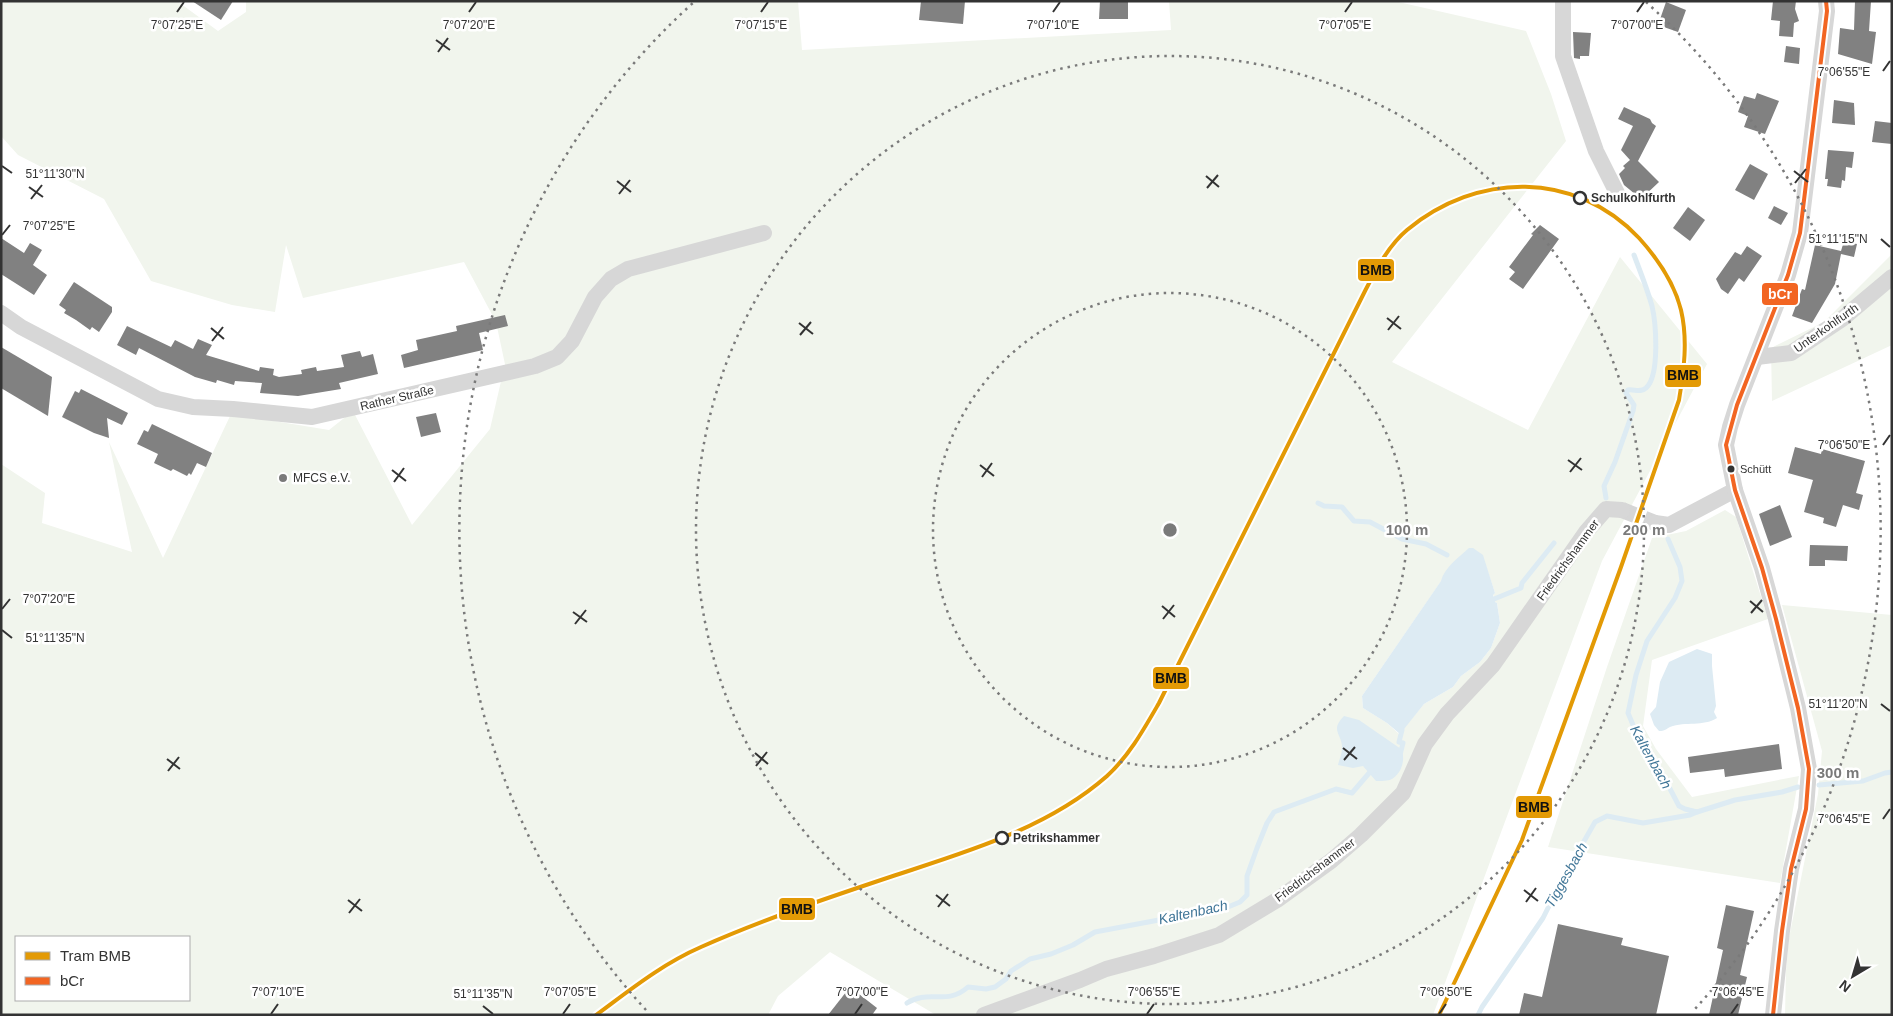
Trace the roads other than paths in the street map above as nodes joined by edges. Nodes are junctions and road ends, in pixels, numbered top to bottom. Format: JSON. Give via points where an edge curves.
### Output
{"nodes":[{"id":1,"x":1563,"y":1,"type":"edge"},
{"id":2,"x":1826,"y":1,"type":"edge"},
{"id":3,"x":1617,"y":193,"type":"dead end"},
{"id":4,"x":764,"y":233,"type":"dead end"},
{"id":5,"x":1892,"y":277,"type":"edge"},
{"id":6,"x":1,"y":313,"type":"edge"},
{"id":7,"x":1757,"y":358,"type":"junction"},
{"id":8,"x":1735,"y":490,"type":"junction"},
{"id":9,"x":1622,"y":510,"type":"tunnel mouth"},
{"id":10,"x":1655,"y":523,"type":"tunnel mouth"},
{"id":11,"x":984,"y":1015,"type":"edge"},
{"id":12,"x":1773,"y":1015,"type":"edge"}],
"edges":[{"from":1,"to":3,"type":"street","via":[[1563,56],[1596,151]]},
{"from":2,"to":7,"type":"street","via":[[1800,233]]},
{"from":4,"to":6,"type":"street","name":"Rather Straße","via":[[628,270],[611,279],[595,297],[572,341],[557,357],[535,366],[312,417],[192,407],[158,399],[21,327]]},
{"from":5,"to":7,"type":"street","name":"Unterkohlfurth","via":[[1842,319],[1791,352]]},
{"from":7,"to":8,"type":"street","via":[[1737,405],[1726,445]]},
{"from":8,"to":10,"type":"street","via":[[1669,525]]},
{"from":8,"to":12,"type":"street","via":[[1762,568],[1798,708],[1809,769],[1806,809],[1791,870],[1782,931]]},
{"from":9,"to":11,"type":"street","name":"Friedrichshammer","via":[[1606,509],[1586,532],[1493,665],[1447,714],[1425,744],[1403,793],[1331,861],[1277,900],[1219,935],[1106,969]]}]}
